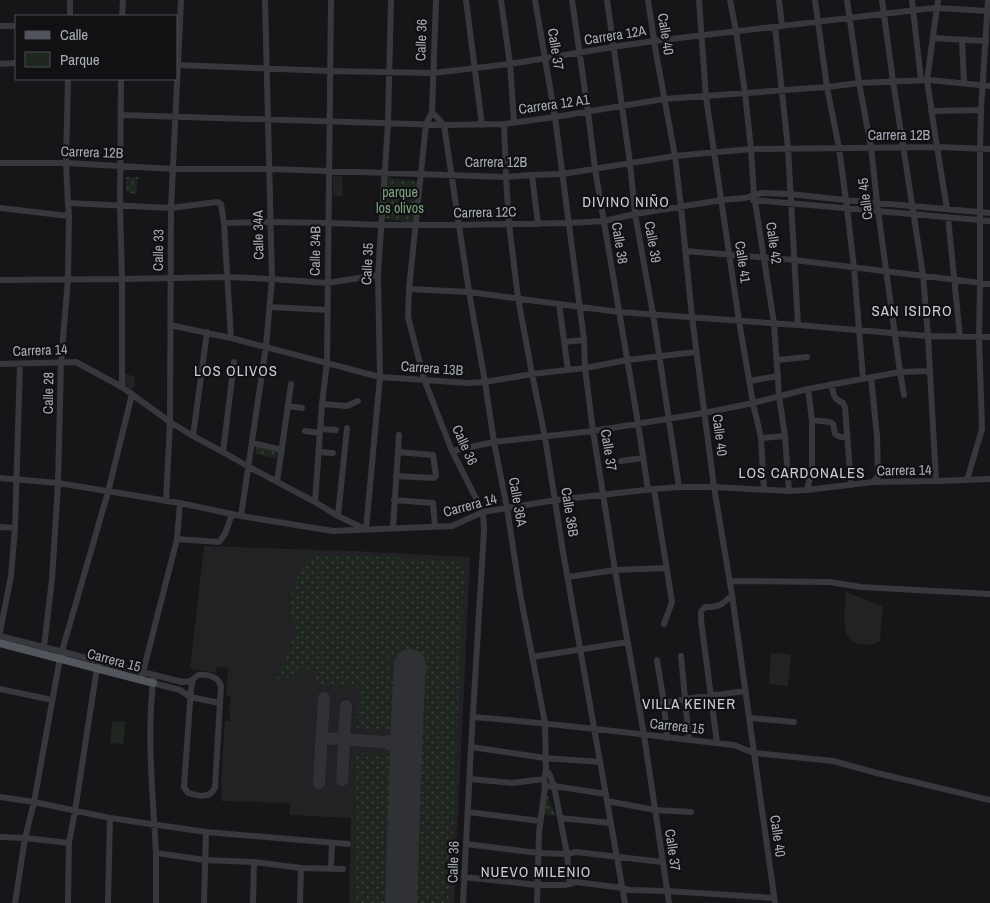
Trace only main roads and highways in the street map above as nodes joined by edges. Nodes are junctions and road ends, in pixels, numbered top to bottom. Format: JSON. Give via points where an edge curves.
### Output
{"nodes":[{"id":1,"x":0,"y":643,"type":"edge"},
{"id":2,"x":153,"y":679,"type":"road end"}],
"edges":[{"from":1,"to":2,"type":"main road","name":"Carrera 15"}]}
